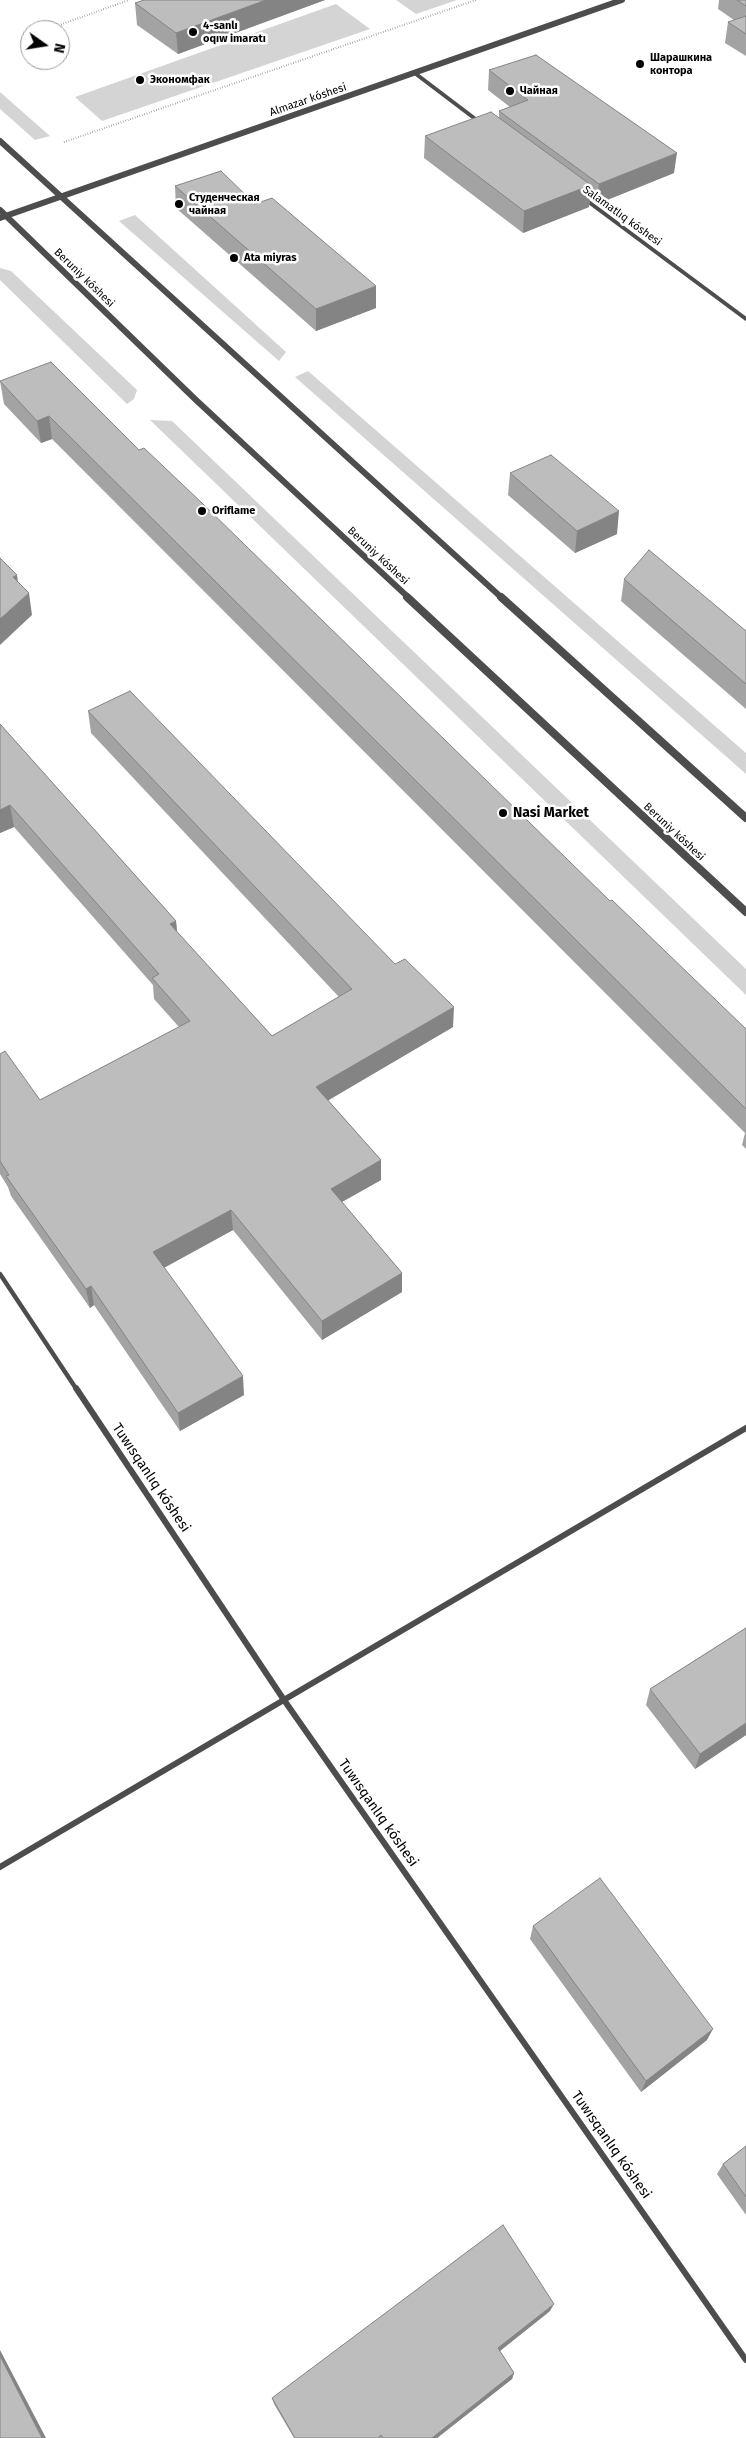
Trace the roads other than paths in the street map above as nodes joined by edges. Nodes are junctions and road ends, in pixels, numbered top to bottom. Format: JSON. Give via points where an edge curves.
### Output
{"nodes":[{"id":1,"x":622,"y":0,"type":"edge"},
{"id":2,"x":416,"y":74,"type":"junction"},
{"id":3,"x":482,"y":124,"type":"edge"},
{"id":4,"x":0,"y":141,"type":"edge"},
{"id":5,"x":578,"y":195,"type":"edge"},
{"id":6,"x":61,"y":197,"type":"junction"},
{"id":7,"x":0,"y":210,"type":"edge"},
{"id":8,"x":4,"y":217,"type":"edge"},
{"id":9,"x":746,"y":319,"type":"edge"},
{"id":10,"x":746,"y":818,"type":"edge"},
{"id":11,"x":746,"y":912,"type":"edge"},
{"id":12,"x":0,"y":1274,"type":"edge"},
{"id":13,"x":746,"y":1428,"type":"edge"},
{"id":14,"x":284,"y":1700,"type":"junction"},
{"id":15,"x":0,"y":1868,"type":"edge"},
{"id":16,"x":746,"y":2360,"type":"edge"}],
"edges":[{"from":1,"to":2,"type":"street","name":"Almazar kóshesi"},
{"from":2,"to":3,"type":"street"},
{"from":2,"to":6,"type":"street","name":"Almazar kóshesi"},
{"from":4,"to":6,"type":"street"},
{"from":5,"to":9,"type":"street","name":"Salamatlıq kóshesi"},
{"from":6,"to":8,"type":"street","name":"Almazar kóshesi"},
{"from":6,"to":10,"type":"street"},
{"from":7,"to":8,"type":"street","name":"Beruniy kóshesi"},
{"from":8,"to":11,"type":"street","name":"Beruniy kóshesi"},
{"from":12,"to":14,"type":"street","name":"Tuwısqanlıq kóshesi"},
{"from":13,"to":14,"type":"street"},
{"from":14,"to":15,"type":"street"},
{"from":14,"to":16,"type":"street","name":"Tuwısqanlıq kóshesi"}]}
